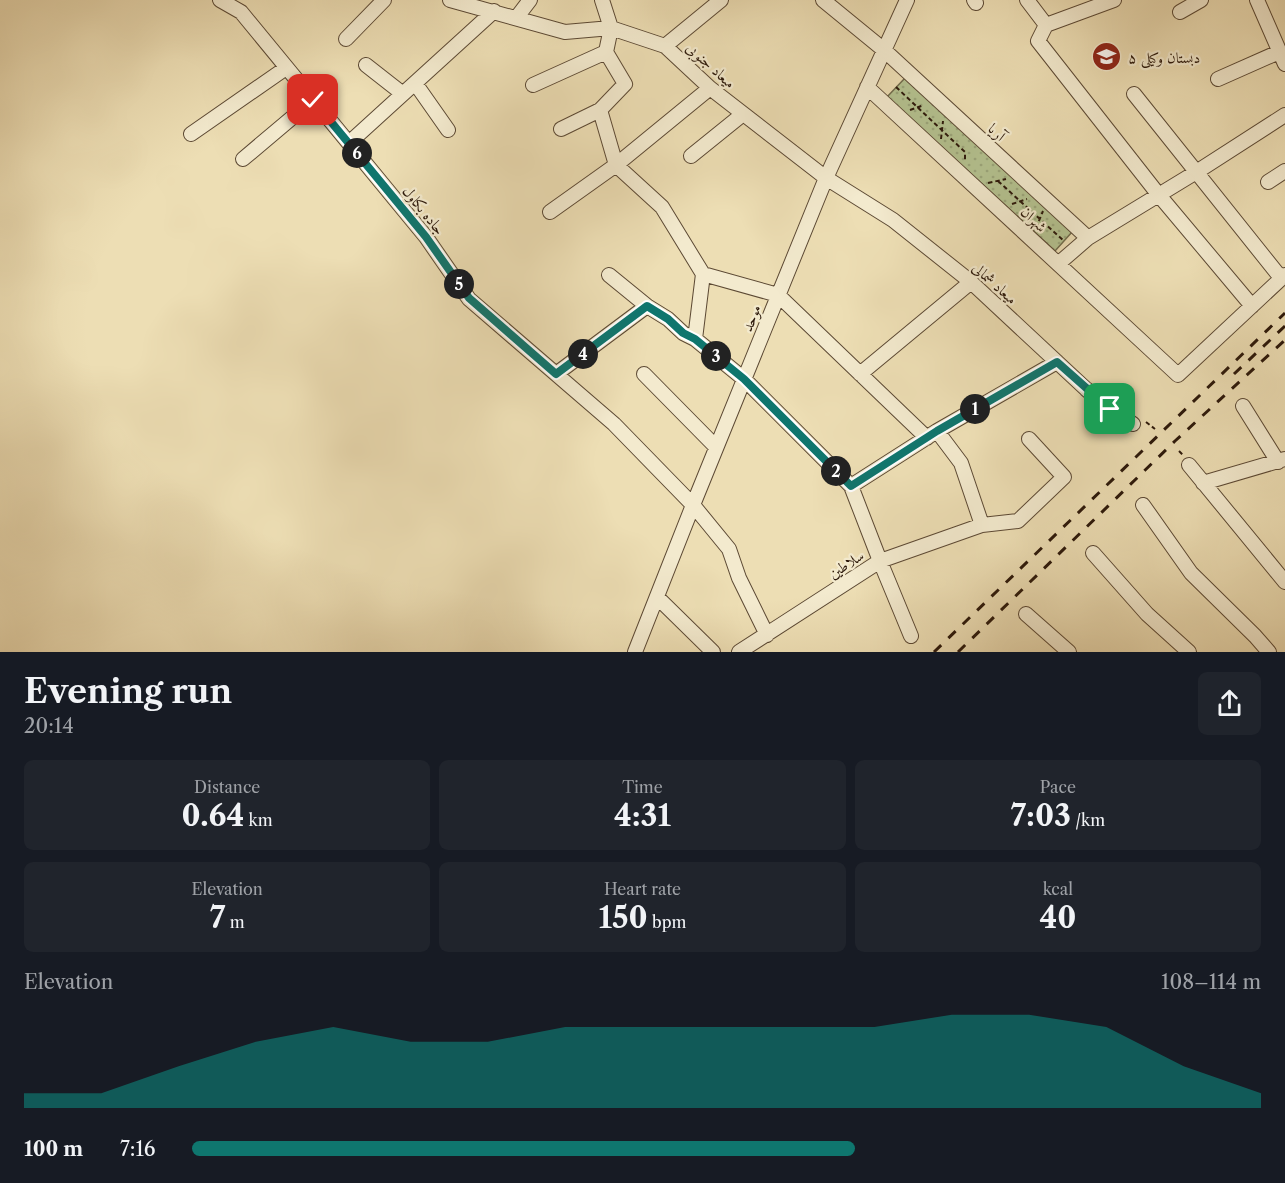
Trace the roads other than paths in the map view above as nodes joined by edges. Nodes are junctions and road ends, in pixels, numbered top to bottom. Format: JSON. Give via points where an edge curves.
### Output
{"nodes":[{"id":1,"x":220,"y":0,"type":"edge"},
{"id":2,"x":384,"y":0,"type":"edge"},
{"id":3,"x":450,"y":0,"type":"edge"},
{"id":4,"x":530,"y":0,"type":"edge"},
{"id":5,"x":602,"y":0,"type":"edge"},
{"id":6,"x":721,"y":0,"type":"edge"},
{"id":7,"x":823,"y":0,"type":"edge"},
{"id":8,"x":907,"y":0,"type":"edge"},
{"id":9,"x":1027,"y":0,"type":"edge"},
{"id":10,"x":1201,"y":0,"type":"edge"},
{"id":11,"x":1257,"y":0,"type":"edge"},
{"id":12,"x":1112,"y":1,"type":"edge"},
{"id":13,"x":494,"y":12,"type":"junction"},
{"id":14,"x":1180,"y":12,"type":"dead end"},
{"id":15,"x":517,"y":18,"type":"junction"},
{"id":16,"x":1046,"y":25,"type":"junction"},
{"id":17,"x":611,"y":28,"type":"junction"},
{"id":18,"x":346,"y":39,"type":"dead end"},
{"id":19,"x":665,"y":46,"type":"junction"},
{"id":20,"x":884,"y":50,"type":"junction"},
{"id":21,"x":606,"y":52,"type":"junction"},
{"id":22,"x":1282,"y":58,"type":"edge"},
{"id":23,"x":366,"y":65,"type":"dead end"},
{"id":24,"x":286,"y":68,"type":"junction"},
{"id":25,"x":1218,"y":79,"type":"dead end"},
{"id":26,"x":415,"y":83,"type":"junction"},
{"id":27,"x":533,"y":85,"type":"dead end"},
{"id":28,"x":867,"y":87,"type":"junction"},
{"id":29,"x":710,"y":88,"type":"junction"},
{"id":30,"x":403,"y":94,"type":"junction"},
{"id":31,"x":1134,"y":94,"type":"dead end"},
{"id":32,"x":313,"y":100,"type":"junction"},
{"id":33,"x":600,"y":111,"type":"junction"},
{"id":34,"x":743,"y":114,"type":"junction"},
{"id":35,"x":1285,"y":115,"type":"edge"},
{"id":36,"x":561,"y":129,"type":"dead end"},
{"id":37,"x":447,"y":130,"type":"dead end"},
{"id":38,"x":192,"y":134,"type":"dead end"},
{"id":39,"x":349,"y":143,"type":"junction"},
{"id":40,"x":691,"y":156,"type":"dead end"},
{"id":41,"x":243,"y":159,"type":"dead end"},
{"id":42,"x":616,"y":165,"type":"junction"},
{"id":43,"x":1198,"y":171,"type":"junction"},
{"id":44,"x":1285,"y":171,"type":"edge"},
{"id":45,"x":826,"y":178,"type":"junction"},
{"id":46,"x":1268,"y":182,"type":"dead end"},
{"id":47,"x":1158,"y":194,"type":"junction"},
{"id":48,"x":550,"y":212,"type":"dead end"},
{"id":49,"x":1088,"y":237,"type":"junction"},
{"id":50,"x":1058,"y":264,"type":"junction"},
{"id":51,"x":703,"y":274,"type":"junction"},
{"id":52,"x":609,"y":275,"type":"dead end"},
{"id":53,"x":1283,"y":277,"type":"edge"},
{"id":54,"x":971,"y":282,"type":"junction"},
{"id":55,"x":778,"y":295,"type":"junction"},
{"id":56,"x":647,"y":306,"type":"junction"},
{"id":57,"x":1252,"y":306,"type":"junction"},
{"id":58,"x":695,"y":339,"type":"junction"},
{"id":59,"x":1057,"y":362,"type":"junction"},
{"id":60,"x":556,"y":374,"type":"junction"},
{"id":61,"x":644,"y":374,"type":"dead end"},
{"id":62,"x":860,"y":374,"type":"junction"},
{"id":63,"x":744,"y":379,"type":"junction"},
{"id":64,"x":1243,"y":406,"type":"dead end"},
{"id":65,"x":1133,"y":424,"type":"dead end"},
{"id":66,"x":932,"y":434,"type":"junction"},
{"id":67,"x":1029,"y":439,"type":"dead end"},
{"id":68,"x":716,"y":447,"type":"junction"},
{"id":69,"x":1282,"y":460,"type":"edge"},
{"id":70,"x":1189,"y":465,"type":"dead end"},
{"id":71,"x":1203,"y":483,"type":"junction"},
{"id":72,"x":851,"y":486,"type":"junction"},
{"id":73,"x":693,"y":505,"type":"junction"},
{"id":74,"x":1143,"y":505,"type":"dead end"},
{"id":75,"x":982,"y":525,"type":"junction"},
{"id":76,"x":1093,"y":553,"type":"dead end"},
{"id":77,"x":879,"y":561,"type":"junction"},
{"id":78,"x":1285,"y":582,"type":"edge"},
{"id":79,"x":657,"y":597,"type":"junction"},
{"id":80,"x":1026,"y":614,"type":"dead end"},
{"id":81,"x":767,"y":635,"type":"junction"},
{"id":82,"x":911,"y":636,"type":"dead end"},
{"id":83,"x":1061,"y":650,"type":"edge"},
{"id":84,"x":635,"y":652,"type":"edge"},
{"id":85,"x":713,"y":652,"type":"edge"},
{"id":86,"x":739,"y":652,"type":"edge"},
{"id":87,"x":1189,"y":652,"type":"edge"},
{"id":88,"x":1269,"y":652,"type":"edge"}],
"edges":[{"from":1,"to":24,"type":"street","name":"جاده بکاول","via":[[240,12]]},
{"from":2,"to":18,"type":"street"},
{"from":3,"to":13,"type":"street","name":"میعاد جنوبی"},
{"from":4,"to":15,"type":"street"},
{"from":5,"to":17,"type":"street"},
{"from":6,"to":19,"type":"street"},
{"from":7,"to":20,"type":"street","name":"آریا"},
{"from":8,"to":20,"type":"street","name":"موحد"},
{"from":9,"to":16,"type":"street"},
{"from":10,"to":14,"type":"street"},
{"from":11,"to":22,"type":"street"},
{"from":12,"to":16,"type":"street"},
{"from":13,"to":15,"type":"street","name":"میعاد جنوبی"},
{"from":13,"to":26,"type":"street"},
{"from":15,"to":17,"type":"street","name":"میعاد جنوبی","via":[[565,32]]},
{"from":16,"to":47,"type":"street","via":[[1038,41]]},
{"from":17,"to":19,"type":"street","name":"میعاد جنوبی"},
{"from":17,"to":21,"type":"street"},
{"from":19,"to":29,"type":"street","name":"میعاد جنوبی"},
{"from":20,"to":28,"type":"street","name":"موحد"},
{"from":20,"to":49,"type":"street","name":"آریا"},
{"from":21,"to":27,"type":"street"},
{"from":21,"to":33,"type":"street","via":[[625,84]]},
{"from":22,"to":25,"type":"street"},
{"from":23,"to":30,"type":"street"},
{"from":24,"to":32,"type":"street","name":"جاده بکاول"},
{"from":24,"to":38,"type":"street"},
{"from":26,"to":30,"type":"street"},
{"from":26,"to":37,"type":"street"},
{"from":28,"to":45,"type":"street","name":"موحد"},
{"from":28,"to":50,"type":"street","name":"شهران"},
{"from":29,"to":34,"type":"street","name":"میعاد جنوبی"},
{"from":29,"to":42,"type":"street"},
{"from":30,"to":39,"type":"street"},
{"from":31,"to":43,"type":"street"},
{"from":32,"to":39,"type":"street","name":"جاده بکاول"},
{"from":32,"to":41,"type":"street"},
{"from":33,"to":36,"type":"street"},
{"from":33,"to":42,"type":"street"},
{"from":34,"to":40,"type":"street"},
{"from":34,"to":45,"type":"street","name":"میعاد جنوبی"},
{"from":35,"to":43,"type":"street"},
{"from":39,"to":60,"type":"street","name":"جاده بکاول","via":[[426,237],[469,298]]},
{"from":42,"to":48,"type":"street"},
{"from":42,"to":51,"type":"street","via":[[662,207]]},
{"from":43,"to":47,"type":"street"},
{"from":43,"to":53,"type":"street"},
{"from":44,"to":46,"type":"street"},
{"from":45,"to":54,"type":"street","name":"میعاد شمالی","via":[[893,220]]},
{"from":45,"to":55,"type":"street","name":"موحد"},
{"from":47,"to":49,"type":"street"},
{"from":47,"to":57,"type":"street"},
{"from":49,"to":50,"type":"street"},
{"from":50,"to":57,"type":"street","name":"شهران","via":[[1178,375]]},
{"from":51,"to":55,"type":"street"},
{"from":51,"to":58,"type":"street"},
{"from":52,"to":56,"type":"street"},
{"from":53,"to":57,"type":"street"},
{"from":54,"to":59,"type":"street","name":"میعاد شمالی"},
{"from":54,"to":62,"type":"street"},
{"from":55,"to":62,"type":"street"},
{"from":55,"to":63,"type":"street","name":"موحد"},
{"from":56,"to":58,"type":"street"},
{"from":56,"to":60,"type":"street"},
{"from":58,"to":63,"type":"street"},
{"from":59,"to":65,"type":"street","name":"میعاد شمالی"},
{"from":59,"to":66,"type":"street"},
{"from":60,"to":73,"type":"street","name":"جاده بکاول","via":[[614,424]]},
{"from":61,"to":68,"type":"street"},
{"from":62,"to":66,"type":"street"},
{"from":63,"to":68,"type":"street","name":"موحد"},
{"from":63,"to":72,"type":"street"},
{"from":64,"to":69,"type":"street"},
{"from":66,"to":72,"type":"street"},
{"from":66,"to":75,"type":"street","via":[[961,463]]},
{"from":67,"to":75,"type":"street","name":"سلاطین","via":[[1064,477],[1018,521]]},
{"from":68,"to":73,"type":"street","name":"موحد"},
{"from":69,"to":71,"type":"street"},
{"from":70,"to":71,"type":"street"},
{"from":71,"to":78,"type":"street"},
{"from":72,"to":77,"type":"street"},
{"from":73,"to":79,"type":"street","name":"موحد"},
{"from":73,"to":81,"type":"street","name":"جاده بکاول","via":[[729,549]]},
{"from":74,"to":88,"type":"street","via":[[1191,573]]},
{"from":75,"to":77,"type":"street","name":"سلاطین"},
{"from":76,"to":87,"type":"street","via":[[1146,614]]},
{"from":77,"to":81,"type":"street","name":"سلاطین"},
{"from":77,"to":82,"type":"street"},
{"from":79,"to":84,"type":"street","name":"موحد"},
{"from":79,"to":85,"type":"street"},
{"from":80,"to":83,"type":"street"},
{"from":81,"to":86,"type":"street","name":"سلاطین"}]}
